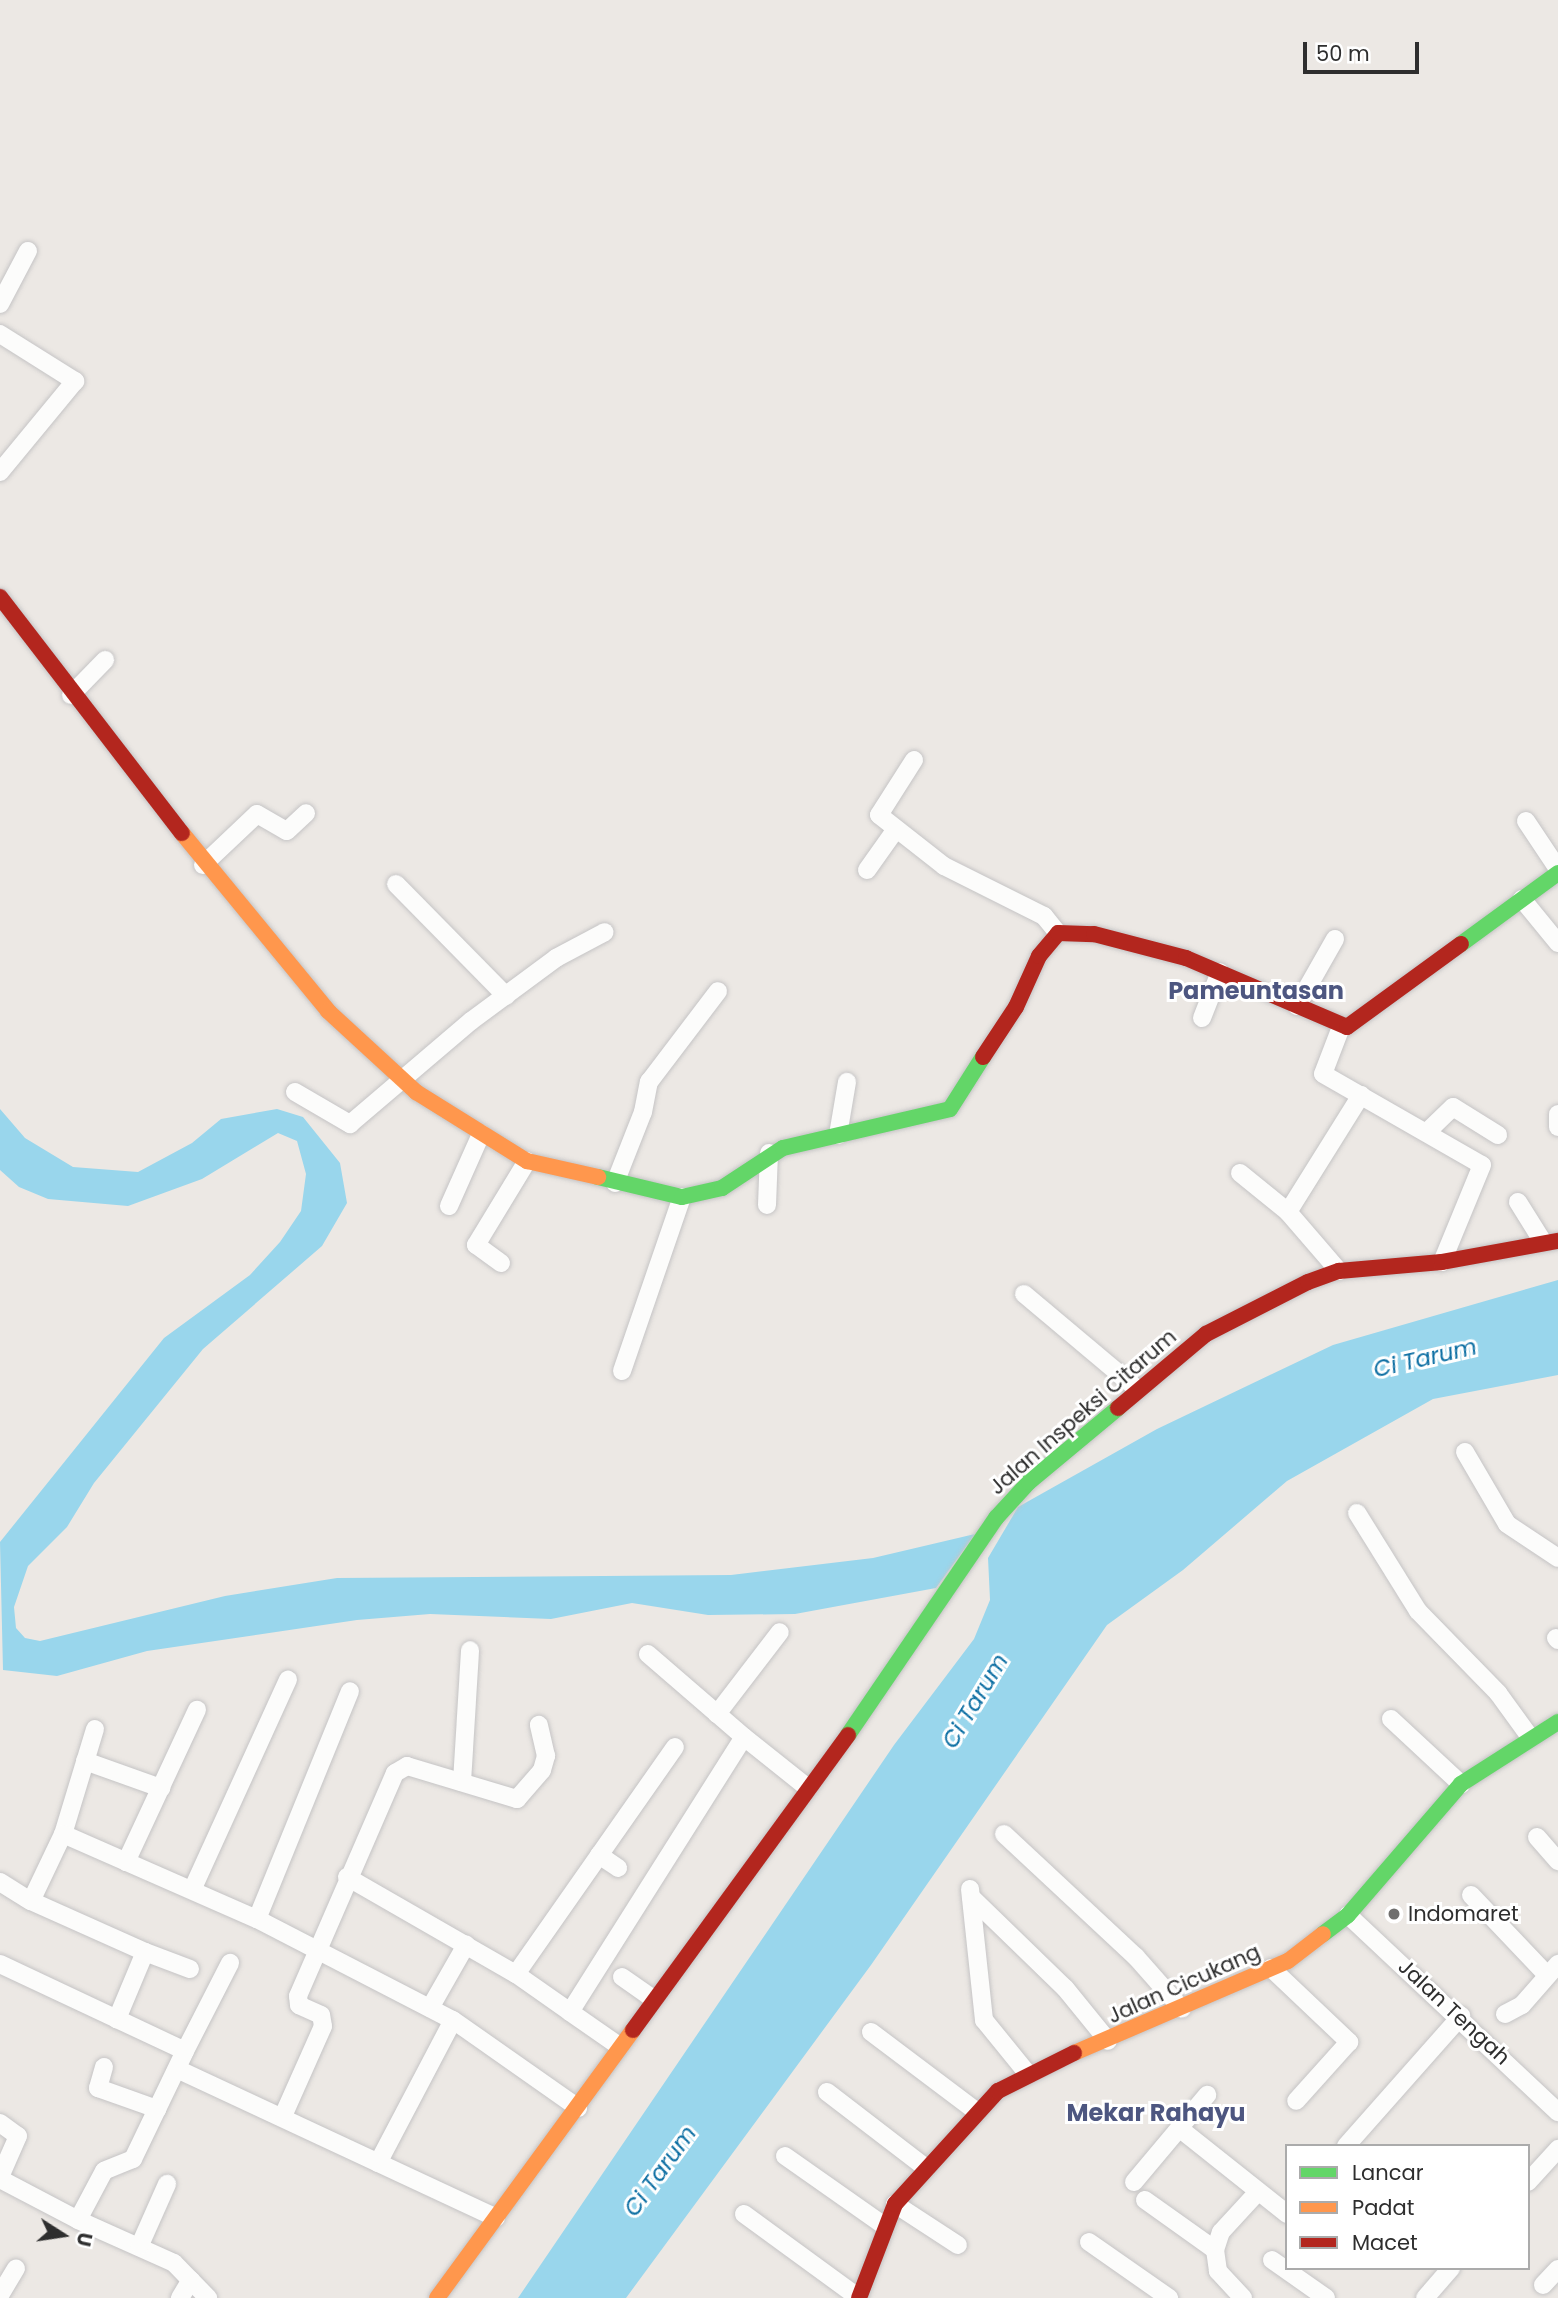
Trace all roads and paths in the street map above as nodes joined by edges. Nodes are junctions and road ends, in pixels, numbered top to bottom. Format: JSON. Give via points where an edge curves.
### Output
{"nodes":[{"id":1,"x":28,"y":251,"type":"dead end"},
{"id":2,"x":0,"y":304,"type":"edge"},
{"id":3,"x":0,"y":334,"type":"edge"},
{"id":4,"x":0,"y":472,"type":"edge"},
{"id":5,"x":0,"y":597,"type":"edge"},
{"id":6,"x":105,"y":660,"type":"dead end"},
{"id":7,"x":71,"y":695,"type":"junction"},
{"id":8,"x":914,"y":760,"type":"dead end"},
{"id":9,"x":306,"y":813,"type":"dead end"},
{"id":10,"x":1526,"y":821,"type":"dead end"},
{"id":11,"x":896,"y":829,"type":"junction"},
{"id":12,"x":203,"y":865,"type":"junction"},
{"id":13,"x":867,"y":870,"type":"dead end"},
{"id":14,"x":1558,"y":871,"type":"edge"},
{"id":15,"x":396,"y":884,"type":"dead end"},
{"id":16,"x":1522,"y":899,"type":"junction"},
{"id":17,"x":605,"y":932,"type":"dead end"},
{"id":18,"x":1058,"y":933,"type":"junction"},
{"id":19,"x":1335,"y":939,"type":"dead end"},
{"id":20,"x":1558,"y":943,"type":"edge"},
{"id":21,"x":1220,"y":972,"type":"junction"},
{"id":22,"x":719,"y":991,"type":"dead end"},
{"id":23,"x":506,"y":996,"type":"junction"},
{"id":24,"x":1297,"y":1006,"type":"junction"},
{"id":25,"x":1202,"y":1018,"type":"dead end"},
{"id":26,"x":1341,"y":1027,"type":"junction"},
{"id":27,"x":400,"y":1077,"type":"junction"},
{"id":28,"x":847,"y":1082,"type":"dead end"},
{"id":29,"x":295,"y":1092,"type":"dead end"},
{"id":30,"x":1361,"y":1095,"type":"junction"},
{"id":31,"x":1558,"y":1114,"type":"edge"},
{"id":32,"x":1558,"y":1127,"type":"edge"},
{"id":33,"x":1427,"y":1132,"type":"junction"},
{"id":34,"x":481,"y":1134,"type":"junction"},
{"id":35,"x":838,"y":1135,"type":"junction"},
{"id":36,"x":1498,"y":1135,"type":"dead end"},
{"id":37,"x":769,"y":1153,"type":"junction"},
{"id":38,"x":527,"y":1161,"type":"junction"},
{"id":39,"x":1240,"y":1172,"type":"dead end"},
{"id":40,"x":615,"y":1183,"type":"junction"},
{"id":41,"x":682,"y":1197,"type":"junction"},
{"id":42,"x":1518,"y":1202,"type":"dead end"},
{"id":43,"x":767,"y":1205,"type":"dead end"},
{"id":44,"x":449,"y":1206,"type":"dead end"},
{"id":45,"x":1288,"y":1212,"type":"junction"},
{"id":46,"x":1551,"y":1241,"type":"edge"},
{"id":47,"x":1442,"y":1262,"type":"junction"},
{"id":48,"x":501,"y":1263,"type":"dead end"},
{"id":49,"x":1339,"y":1271,"type":"junction"},
{"id":50,"x":1024,"y":1294,"type":"dead end"},
{"id":51,"x":622,"y":1371,"type":"dead end"},
{"id":52,"x":1136,"y":1388,"type":"junction"},
{"id":53,"x":1465,"y":1452,"type":"dead end"},
{"id":54,"x":1357,"y":1513,"type":"dead end"},
{"id":55,"x":1558,"y":1558,"type":"edge"},
{"id":56,"x":780,"y":1632,"type":"dead end"},
{"id":57,"x":470,"y":1650,"type":"dead end"},
{"id":58,"x":648,"y":1654,"type":"dead end"},
{"id":59,"x":288,"y":1681,"type":"dead end"},
{"id":60,"x":351,"y":1691,"type":"dead end"},
{"id":61,"x":197,"y":1710,"type":"dead end"},
{"id":62,"x":717,"y":1714,"type":"junction"},
{"id":63,"x":1391,"y":1719,"type":"dead end"},
{"id":64,"x":1558,"y":1722,"type":"edge"},
{"id":65,"x":539,"y":1726,"type":"dead end"},
{"id":66,"x":95,"y":1729,"type":"dead end"},
{"id":67,"x":744,"y":1737,"type":"junction"},
{"id":68,"x":1530,"y":1737,"type":"junction"},
{"id":69,"x":675,"y":1747,"type":"dead end"},
{"id":70,"x":85,"y":1761,"type":"junction"},
{"id":71,"x":462,"y":1782,"type":"junction"},
{"id":72,"x":1461,"y":1784,"type":"junction"},
{"id":73,"x":160,"y":1788,"type":"junction"},
{"id":74,"x":808,"y":1788,"type":"junction"},
{"id":75,"x":63,"y":1834,"type":"junction"},
{"id":76,"x":1004,"y":1835,"type":"dead end"},
{"id":77,"x":1537,"y":1837,"type":"dead end"},
{"id":78,"x":599,"y":1855,"type":"junction"},
{"id":79,"x":1558,"y":1861,"type":"edge"},
{"id":80,"x":126,"y":1862,"type":"junction"},
{"id":81,"x":618,"y":1868,"type":"dead end"},
{"id":82,"x":347,"y":1877,"type":"junction"},
{"id":83,"x":0,"y":1882,"type":"edge"},
{"id":84,"x":193,"y":1888,"type":"junction"},
{"id":85,"x":1471,"y":1895,"type":"dead end"},
{"id":86,"x":31,"y":1901,"type":"junction"},
{"id":87,"x":1348,"y":1916,"type":"junction"},
{"id":88,"x":257,"y":1919,"type":"junction"},
{"id":89,"x":466,"y":1945,"type":"junction"},
{"id":90,"x":316,"y":1949,"type":"junction"},
{"id":91,"x":145,"y":1952,"type":"junction"},
{"id":92,"x":230,"y":1963,"type":"dead end"},
{"id":93,"x":0,"y":1964,"type":"edge"},
{"id":94,"x":1271,"y":1968,"type":"junction"},
{"id":95,"x":1555,"y":1968,"type":"edge"},
{"id":96,"x":190,"y":1969,"type":"dead end"},
{"id":97,"x":516,"y":1974,"type":"junction"},
{"id":98,"x":622,"y":1977,"type":"dead end"},
{"id":99,"x":654,"y":1999,"type":"junction"},
{"id":100,"x":430,"y":2008,"type":"junction"},
{"id":101,"x":1182,"y":2009,"type":"junction"},
{"id":102,"x":570,"y":2012,"type":"junction"},
{"id":103,"x":1461,"y":2016,"type":"junction"},
{"id":104,"x":117,"y":2019,"type":"junction"},
{"id":105,"x":453,"y":2020,"type":"junction"},
{"id":106,"x":871,"y":2032,"type":"dead end"},
{"id":107,"x":1481,"y":2035,"type":"junction"},
{"id":108,"x":1108,"y":2041,"type":"junction"},
{"id":109,"x":619,"y":2046,"type":"junction"},
{"id":110,"x":185,"y":2051,"type":"junction"},
{"id":111,"x":104,"y":2067,"type":"dead end"},
{"id":112,"x":177,"y":2068,"type":"junction"},
{"id":113,"x":1027,"y":2073,"type":"junction"},
{"id":114,"x":827,"y":2092,"type":"dead end"},
{"id":115,"x":1207,"y":2095,"type":"dead end"},
{"id":116,"x":1296,"y":2101,"type":"dead end"},
{"id":117,"x":578,"y":2108,"type":"junction"},
{"id":118,"x":157,"y":2109,"type":"junction"},
{"id":119,"x":977,"y":2112,"type":"junction"},
{"id":120,"x":1558,"y":2112,"type":"edge"},
{"id":121,"x":283,"y":2116,"type":"junction"},
{"id":122,"x":0,"y":2123,"type":"edge"},
{"id":123,"x":1179,"y":2128,"type":"junction"},
{"id":124,"x":1348,"y":2144,"type":"edge"},
{"id":125,"x":1558,"y":2149,"type":"edge"},
{"id":126,"x":785,"y":2157,"type":"dead end"},
{"id":127,"x":378,"y":2163,"type":"junction"},
{"id":128,"x":926,"y":2168,"type":"junction"},
{"id":129,"x":0,"y":2178,"type":"edge"},
{"id":130,"x":1530,"y":2180,"type":"edge"},
{"id":131,"x":1134,"y":2182,"type":"dead end"},
{"id":132,"x":167,"y":2184,"type":"dead end"},
{"id":133,"x":1256,"y":2194,"type":"junction"},
{"id":134,"x":1145,"y":2200,"type":"dead end"},
{"id":135,"x":895,"y":2204,"type":"junction"},
{"id":136,"x":1285,"y":2212,"type":"edge"},
{"id":137,"x":744,"y":2214,"type":"dead end"},
{"id":138,"x":496,"y":2218,"type":"junction"},
{"id":139,"x":78,"y":2220,"type":"junction"},
{"id":140,"x":883,"y":2225,"type":"junction"},
{"id":141,"x":1089,"y":2242,"type":"dead end"},
{"id":142,"x":140,"y":2245,"type":"junction"},
{"id":143,"x":958,"y":2245,"type":"dead end"},
{"id":144,"x":1215,"y":2250,"type":"junction"},
{"id":145,"x":1272,"y":2260,"type":"dead end"},
{"id":146,"x":16,"y":2268,"type":"dead end"},
{"id":147,"x":1285,"y":2269,"type":"edge"},
{"id":148,"x":1558,"y":2269,"type":"edge"},
{"id":149,"x":1286,"y":2270,"type":"edge"},
{"id":150,"x":1449,"y":2270,"type":"edge"},
{"id":151,"x":191,"y":2280,"type":"junction"},
{"id":152,"x":1544,"y":2285,"type":"dead end"},
{"id":153,"x":0,"y":2295,"type":"edge"},
{"id":154,"x":864,"y":2296,"type":"edge"},
{"id":155,"x":180,"y":2298,"type":"edge"},
{"id":156,"x":208,"y":2298,"type":"edge"},
{"id":157,"x":437,"y":2298,"type":"edge"},
{"id":158,"x":1169,"y":2298,"type":"edge"},
{"id":159,"x":1243,"y":2298,"type":"edge"},
{"id":160,"x":1326,"y":2298,"type":"edge"},
{"id":161,"x":1425,"y":2298,"type":"edge"}],
"edges":[{"from":1,"to":2,"type":"street"},
{"from":3,"to":4,"type":"street","via":[[75,381]]},
{"from":5,"to":7,"type":"street"},
{"from":6,"to":7,"type":"street"},
{"from":7,"to":12,"type":"street"},
{"from":8,"to":11,"type":"street","via":[[877,812]]},
{"from":9,"to":12,"type":"street","via":[[287,831],[257,814]]},
{"from":10,"to":14,"type":"street"},
{"from":11,"to":13,"type":"street"},
{"from":11,"to":18,"type":"street","via":[[944,866],[1044,916]]},
{"from":12,"to":27,"type":"street","via":[[328,1011]]},
{"from":14,"to":16,"type":"street"},
{"from":15,"to":23,"type":"street"},
{"from":16,"to":20,"type":"street"},
{"from":16,"to":26,"type":"street","via":[[1420,970],[1366,1016]]},
{"from":17,"to":23,"type":"street","via":[[556,958]]},
{"from":18,"to":21,"type":"street","via":[[1094,934]]},
{"from":18,"to":35,"type":"street","via":[[1039,956],[1010,1017],[950,1109]]},
{"from":19,"to":24,"type":"street"},
{"from":21,"to":24,"type":"street"},
{"from":21,"to":25,"type":"street"},
{"from":22,"to":40,"type":"street","via":[[649,1082],[643,1112]]},
{"from":23,"to":27,"type":"street"},
{"from":24,"to":26,"type":"street"},
{"from":26,"to":30,"type":"street","via":[[1323,1073]]},
{"from":27,"to":29,"type":"street","via":[[350,1124]]},
{"from":27,"to":34,"type":"street"},
{"from":28,"to":35,"type":"street"},
{"from":30,"to":33,"type":"street"},
{"from":30,"to":45,"type":"street"},
{"from":31,"to":32,"type":"street"},
{"from":33,"to":36,"type":"street","via":[[1453,1107]]},
{"from":33,"to":47,"type":"street","via":[[1482,1166]]},
{"from":34,"to":38,"type":"street"},
{"from":34,"to":44,"type":"street"},
{"from":35,"to":37,"type":"street"},
{"from":37,"to":41,"type":"street","via":[[730,1184]]},
{"from":37,"to":43,"type":"street"},
{"from":38,"to":40,"type":"street"},
{"from":38,"to":48,"type":"street","via":[[476,1245]]},
{"from":39,"to":45,"type":"street"},
{"from":40,"to":41,"type":"street"},
{"from":41,"to":51,"type":"street"},
{"from":42,"to":46,"type":"street"},
{"from":45,"to":49,"type":"street"},
{"from":46,"to":47,"type":"street","name":"Jalan Inspeksi Citarum"},
{"from":47,"to":49,"type":"street","name":"Jalan Inspeksi Citarum"},
{"from":49,"to":52,"type":"street","name":"Jalan Inspeksi Citarum","via":[[1206,1334]]},
{"from":50,"to":52,"type":"street"},
{"from":52,"to":74,"type":"street","name":"Jalan Inspeksi Citarum","via":[[996,1518]]},
{"from":53,"to":55,"type":"street","via":[[1507,1524]]},
{"from":54,"to":68,"type":"street","via":[[1418,1611],[1497,1693]]},
{"from":56,"to":62,"type":"street"},
{"from":57,"to":71,"type":"street"},
{"from":58,"to":62,"type":"street"},
{"from":59,"to":84,"type":"street"},
{"from":60,"to":88,"type":"street"},
{"from":61,"to":73,"type":"street"},
{"from":62,"to":67,"type":"street"},
{"from":63,"to":72,"type":"street"},
{"from":64,"to":68,"type":"street","name":"Jalan Cicukang"},
{"from":65,"to":71,"type":"street","via":[[546,1756],[524,1796]]},
{"from":66,"to":70,"type":"street"},
{"from":67,"to":74,"type":"street"},
{"from":67,"to":102,"type":"street"},
{"from":68,"to":72,"type":"street","name":"Jalan Cicukang"},
{"from":69,"to":78,"type":"street"},
{"from":70,"to":73,"type":"street"},
{"from":70,"to":75,"type":"street"},
{"from":71,"to":82,"type":"street","via":[[401,1767]]},
{"from":72,"to":87,"type":"street","name":"Jalan Cicukang"},
{"from":73,"to":80,"type":"street"},
{"from":74,"to":99,"type":"street","name":"Jalan Inspeksi Citarum"},
{"from":75,"to":80,"type":"street"},
{"from":75,"to":86,"type":"street"},
{"from":76,"to":101,"type":"street","via":[[1136,1957]]},
{"from":77,"to":79,"type":"street"},
{"from":78,"to":81,"type":"street"},
{"from":78,"to":97,"type":"street"},
{"from":80,"to":84,"type":"street"},
{"from":82,"to":89,"type":"street"},
{"from":82,"to":90,"type":"street"},
{"from":83,"to":86,"type":"street"},
{"from":84,"to":88,"type":"street"},
{"from":85,"to":95,"type":"street"},
{"from":86,"to":91,"type":"street"},
{"from":87,"to":94,"type":"street","name":"Jalan Cicukang"},
{"from":87,"to":103,"type":"street","name":"Jalan Tengah"},
{"from":88,"to":90,"type":"street"},
{"from":89,"to":97,"type":"street"},
{"from":89,"to":100,"type":"street"},
{"from":90,"to":100,"type":"street"},
{"from":90,"to":121,"type":"street","via":[[298,2000],[321,2015],[323,2026]]},
{"from":91,"to":96,"type":"street"},
{"from":91,"to":104,"type":"street"},
{"from":92,"to":110,"type":"street"},
{"from":93,"to":104,"type":"street"},
{"from":94,"to":101,"type":"street","name":"Jalan Cicukang"},
{"from":94,"to":116,"type":"street","via":[[1349,2040]]},
{"from":95,"to":107,"type":"street"},
{"from":97,"to":102,"type":"street"},
{"from":98,"to":99,"type":"street"},
{"from":99,"to":109,"type":"street","name":"Jalan Inspeksi Citarum"},
{"from":100,"to":105,"type":"street"},
{"from":101,"to":108,"type":"street","name":"Jalan Cicukang"},
{"from":102,"to":109,"type":"street"},
{"from":103,"to":107,"type":"street","name":"Jalan Tengah"},
{"from":103,"to":124,"type":"street"},
{"from":104,"to":110,"type":"street"},
{"from":105,"to":117,"type":"street"},
{"from":105,"to":127,"type":"street"},
{"from":106,"to":119,"type":"street"},
{"from":107,"to":120,"type":"street","name":"Jalan Tengah"},
{"from":108,"to":113,"type":"street","name":"Jalan Cicukang"},
{"from":108,"to":113,"type":"street","via":[[1065,1988],[971,1893],[984,2020]]},
{"from":109,"to":117,"type":"street","name":"Jalan Inspeksi Citarum"},
{"from":110,"to":112,"type":"street"},
{"from":111,"to":118,"type":"street","via":[[98,2088]]},
{"from":112,"to":118,"type":"street"},
{"from":112,"to":121,"type":"street"},
{"from":113,"to":119,"type":"street","name":"Jalan Cicukang"},
{"from":114,"to":128,"type":"street"},
{"from":115,"to":123,"type":"street"},
{"from":117,"to":138,"type":"street","name":"Jalan Inspeksi Citarum"},
{"from":118,"to":139,"type":"street","via":[[133,2159],[104,2171]]},
{"from":119,"to":128,"type":"street","name":"Jalan Cicukang"},
{"from":121,"to":127,"type":"street"},
{"from":122,"to":129,"type":"street","via":[[18,2136]]},
{"from":123,"to":131,"type":"street"},
{"from":123,"to":133,"type":"street"},
{"from":125,"to":130,"type":"street"},
{"from":126,"to":140,"type":"street"},
{"from":127,"to":138,"type":"street"},
{"from":128,"to":135,"type":"street","name":"Jalan Cicukang"},
{"from":129,"to":139,"type":"street"},
{"from":132,"to":142,"type":"street"},
{"from":133,"to":136,"type":"street"},
{"from":133,"to":144,"type":"street","via":[[1221,2232]]},
{"from":134,"to":144,"type":"street"},
{"from":135,"to":140,"type":"street","name":"Jalan Cicukang"},
{"from":135,"to":143,"type":"street"},
{"from":137,"to":154,"type":"street"},
{"from":138,"to":157,"type":"street","name":"Jalan Inspeksi Citarum"},
{"from":139,"to":142,"type":"street"},
{"from":140,"to":154,"type":"street","name":"Jalan Cicukang"},
{"from":141,"to":158,"type":"street"},
{"from":142,"to":151,"type":"street","via":[[174,2263]]},
{"from":144,"to":159,"type":"street","via":[[1217,2271]]},
{"from":145,"to":147,"type":"street"},
{"from":146,"to":153,"type":"street"},
{"from":148,"to":152,"type":"street"},
{"from":149,"to":160,"type":"street"},
{"from":150,"to":161,"type":"street"},
{"from":151,"to":155,"type":"street"},
{"from":151,"to":156,"type":"street"}]}
